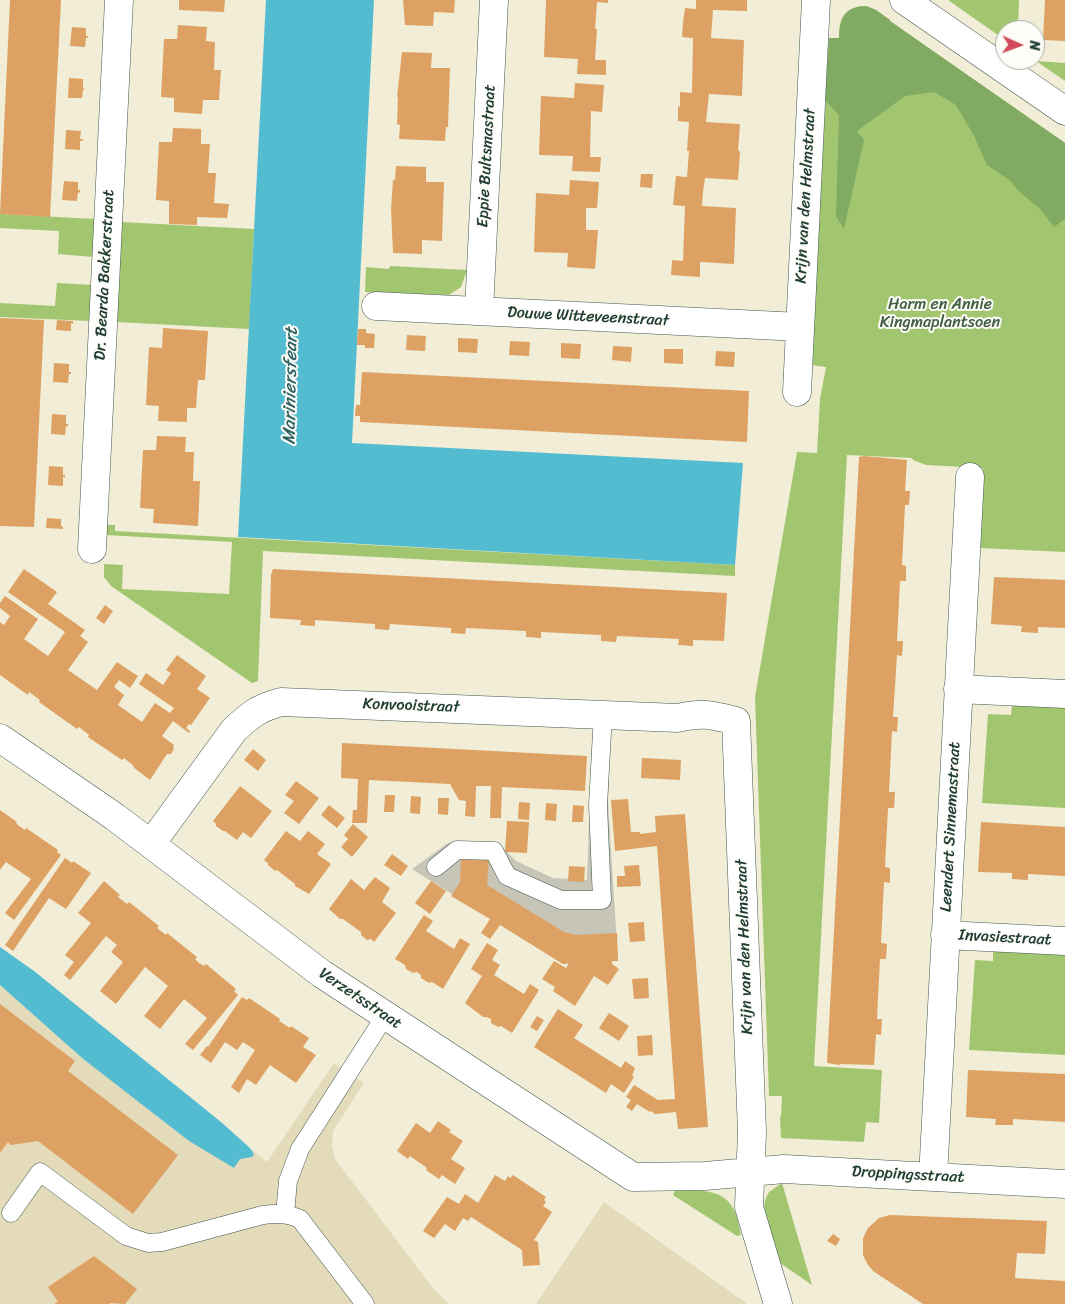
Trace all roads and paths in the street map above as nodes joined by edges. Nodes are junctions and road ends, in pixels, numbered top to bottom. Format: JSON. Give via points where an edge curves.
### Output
{"nodes":[{"id":1,"x":120,"y":0,"type":"edge"},
{"id":2,"x":494,"y":0,"type":"edge"},
{"id":3,"x":816,"y":0,"type":"edge"},
{"id":4,"x":904,"y":0,"type":"edge"},
{"id":5,"x":1065,"y":111,"type":"edge"},
{"id":6,"x":376,"y":306,"type":"dead end"},
{"id":7,"x":479,"y":311,"type":"junction"},
{"id":8,"x":800,"y":327,"type":"junction"},
{"id":9,"x":797,"y":392,"type":"dead end"},
{"id":10,"x":970,"y":477,"type":"dead end"},
{"id":11,"x":92,"y":549,"type":"dead end"},
{"id":12,"x":958,"y":689,"type":"junction"},
{"id":13,"x":1065,"y":694,"type":"edge"},
{"id":14,"x":603,"y":714,"type":"junction"},
{"id":15,"x":736,"y":721,"type":"joint"},
{"id":16,"x":0,"y":738,"type":"edge"},
{"id":17,"x":151,"y":844,"type":"junction"},
{"id":18,"x":436,"y":867,"type":"dead end"},
{"id":19,"x":945,"y":936,"type":"junction"},
{"id":20,"x":1065,"y":941,"type":"edge"},
{"id":21,"x":385,"y":1016,"type":"junction"},
{"id":22,"x":750,"y":1172,"type":"junction"},
{"id":23,"x":933,"y":1177,"type":"junction"},
{"id":24,"x":1065,"y":1184,"type":"edge"},
{"id":25,"x":11,"y":1213,"type":"dead end"},
{"id":26,"x":285,"y":1214,"type":"junction"},
{"id":27,"x":365,"y":1304,"type":"edge"},
{"id":28,"x":778,"y":1304,"type":"edge"}],
"edges":[{"from":1,"to":11,"type":"street","name":"Dr. Bearda Bakkerstraat"},
{"from":2,"to":7,"type":"street","name":"Eppie Bultsmastraat"},
{"from":3,"to":8,"type":"street","name":"Krijn van den Helmstraat"},
{"from":4,"to":5,"type":"street"},
{"from":6,"to":7,"type":"street","name":"Douwe Witteveenstraat"},
{"from":7,"to":8,"type":"street","name":"Douwe Witteveenstraat"},
{"from":8,"to":9,"type":"street","name":"Krijn van den Helmstraat"},
{"from":10,"to":12,"type":"street","name":"Leendert Sinnemastraat"},
{"from":12,"to":13,"type":"street"},
{"from":12,"to":19,"type":"street","name":"Leendert Sinnemastraat"},
{"from":14,"to":15,"type":"street","name":"Konvooistraat","via":[[678,718],[707,714]]},
{"from":14,"to":17,"type":"street","name":"Konvooistraat","via":[[302,702],[272,704],[262,707],[234,730]]},
{"from":14,"to":18,"type":"lane","via":[[598,805],[602,900],[561,900],[507,876],[494,852],[457,850]]},
{"from":15,"to":22,"type":"street","name":"Krijn van den Helmstraat","via":[[752,1132]]},
{"from":16,"to":17,"type":"street","name":"Verzetsstraat"},
{"from":17,"to":21,"type":"street","name":"Verzetsstraat","via":[[322,974]]},
{"from":19,"to":20,"type":"street","name":"Invasiestraat"},
{"from":19,"to":23,"type":"street","name":"Leendert Sinnemastraat"},
{"from":21,"to":22,"type":"street","name":"Verzetsstraat","via":[[633,1177]]},
{"from":21,"to":26,"type":"lane","via":[[300,1149],[288,1181]]},
{"from":22,"to":23,"type":"street","name":"Droppingsstraat","via":[[794,1169]]},
{"from":22,"to":28,"type":"street","name":"Krijn van den Helmstraat","via":[[749,1207]]},
{"from":23,"to":24,"type":"street","name":"Droppingsstraat"},
{"from":25,"to":26,"type":"lane","via":[[40,1172],[115,1229],[136,1241],[162,1242],[263,1215]]},
{"from":26,"to":27,"type":"lane","via":[[300,1219]]}]}
